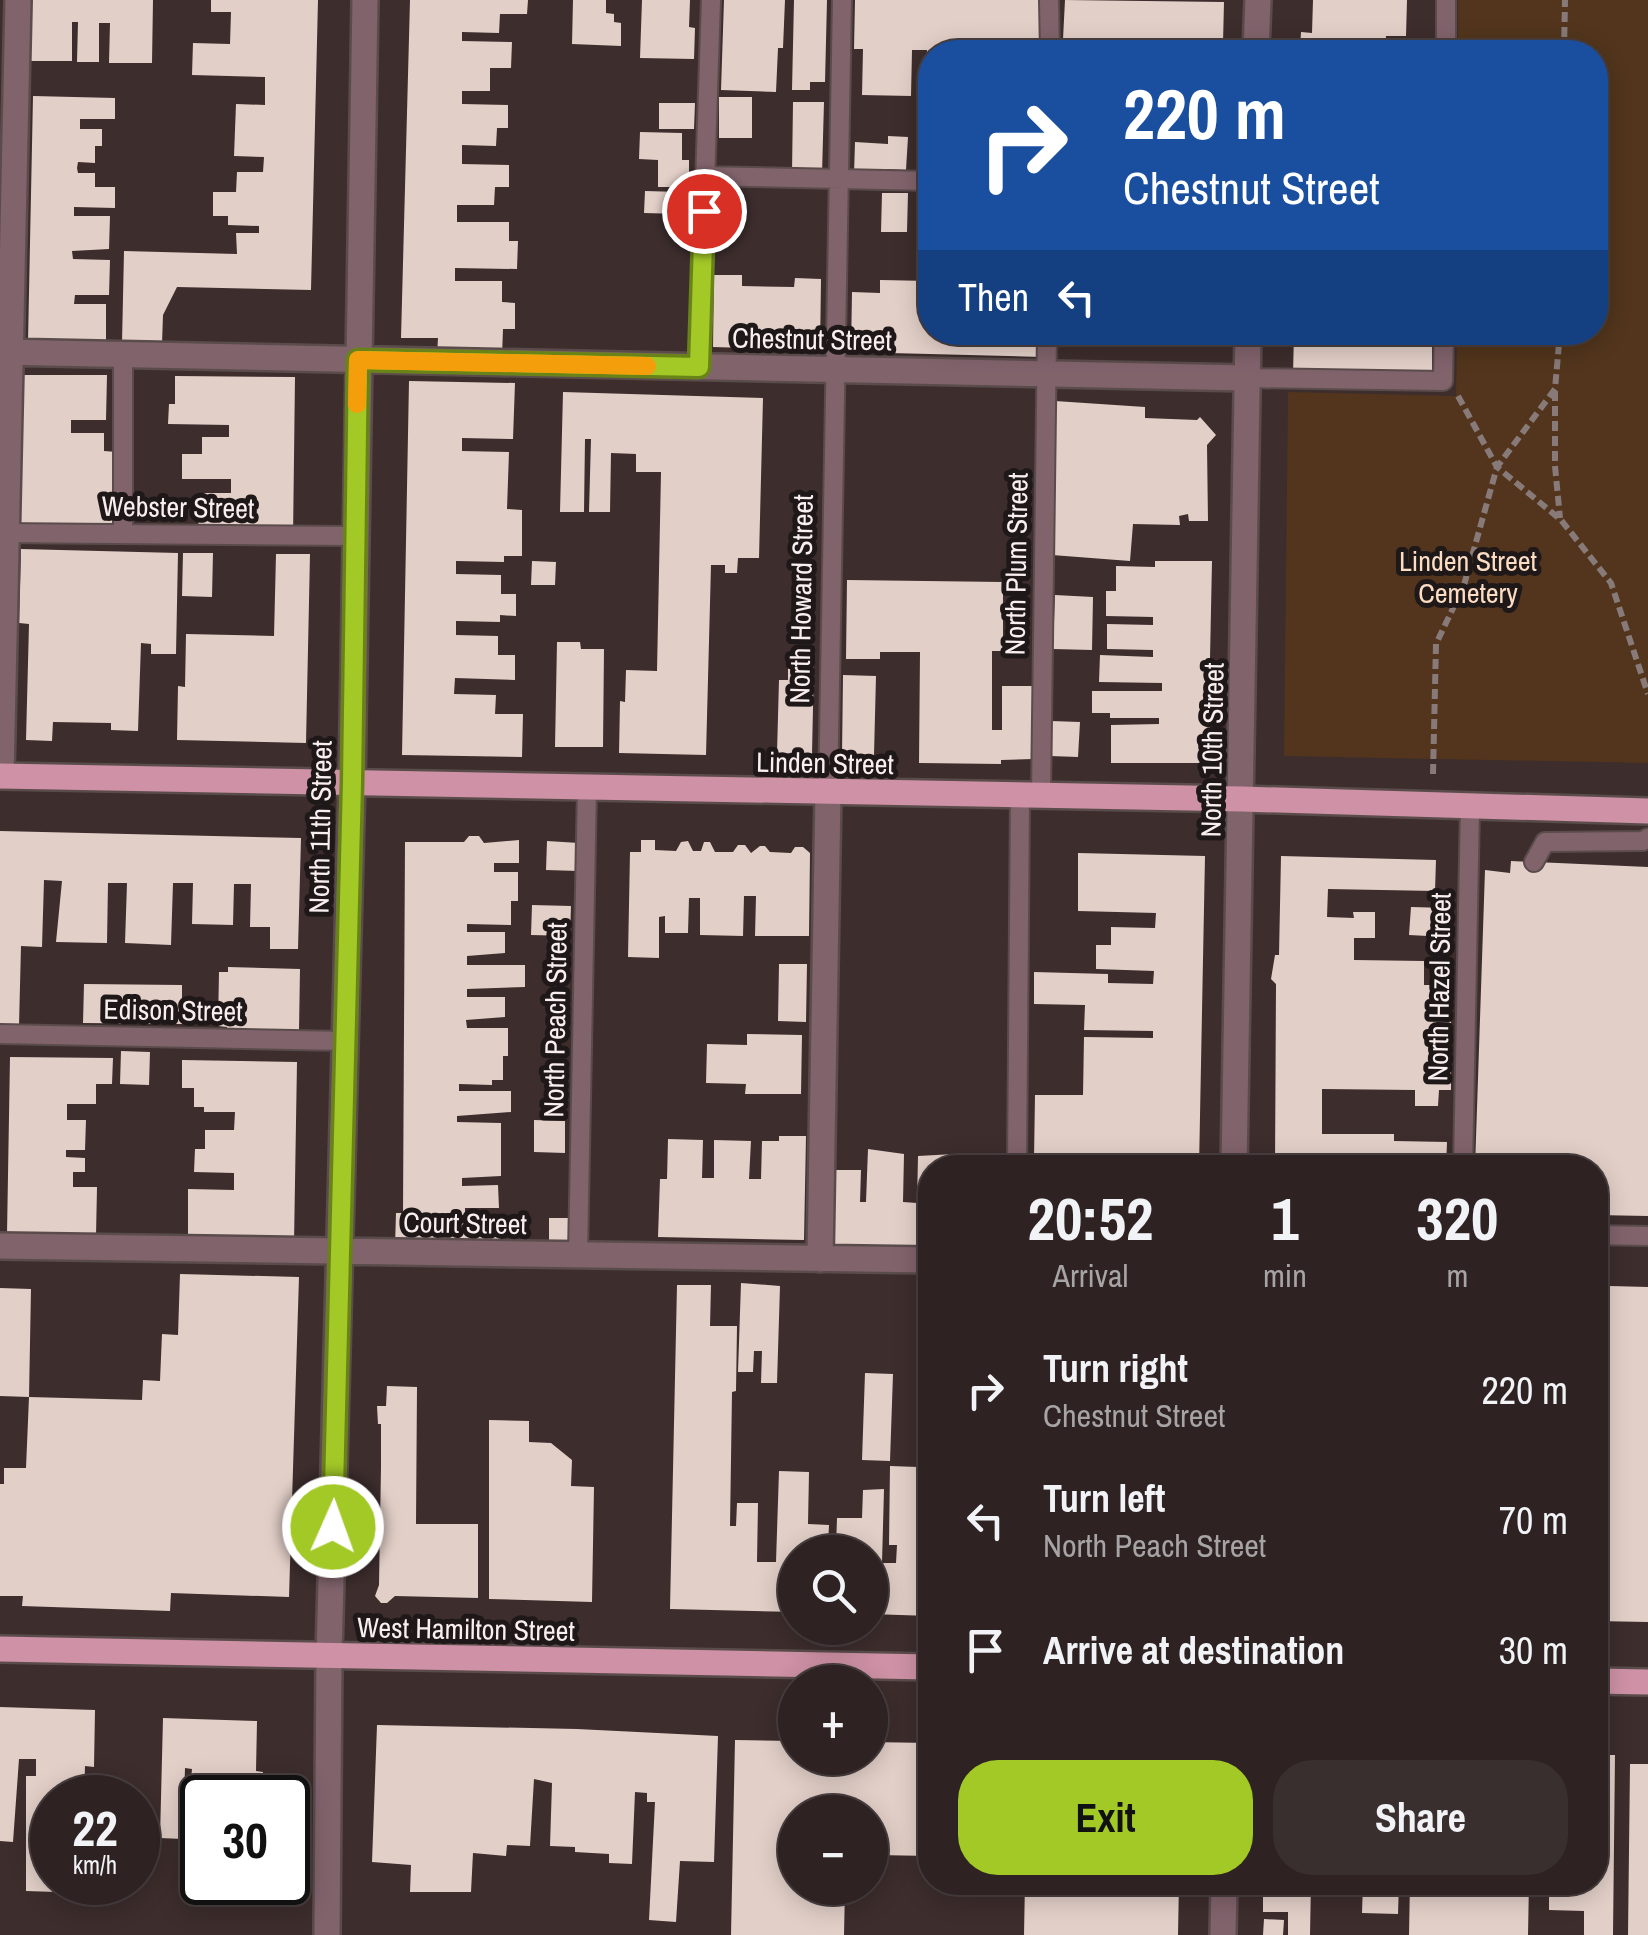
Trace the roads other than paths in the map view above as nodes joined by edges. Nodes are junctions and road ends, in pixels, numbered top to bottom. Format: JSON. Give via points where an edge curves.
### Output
{"nodes":[{"id":1,"x":18,"y":0,"type":"edge"},
{"id":2,"x":365,"y":0,"type":"edge"},
{"id":3,"x":711,"y":0,"type":"edge"},
{"id":4,"x":842,"y":0,"type":"edge"},
{"id":5,"x":1050,"y":0,"type":"edge"},
{"id":6,"x":1258,"y":0,"type":"edge"},
{"id":7,"x":1446,"y":0,"type":"edge"},
{"id":8,"x":1050,"y":40,"type":"edge"},
{"id":9,"x":1256,"y":40,"type":"edge"},
{"id":10,"x":1446,"y":40,"type":"edge"},
{"id":11,"x":704,"y":176,"type":"junction"},
{"id":12,"x":838,"y":178,"type":"junction"},
{"id":13,"x":918,"y":181,"type":"edge"},
{"id":14,"x":1046,"y":345,"type":"edge"},
{"id":15,"x":1248,"y":345,"type":"edge"},
{"id":16,"x":1445,"y":345,"type":"edge"},
{"id":17,"x":5,"y":353,"type":"edge"},
{"id":18,"x":123,"y":355,"type":"junction"},
{"id":19,"x":358,"y":360,"type":"junction"},
{"id":20,"x":699,"y":367,"type":"junction"},
{"id":21,"x":835,"y":370,"type":"junction"},
{"id":22,"x":1046,"y":374,"type":"junction"},
{"id":23,"x":1247,"y":378,"type":"junction"},
{"id":24,"x":3,"y":533,"type":"edge"},
{"id":25,"x":123,"y":534,"type":"junction"},
{"id":26,"x":355,"y":536,"type":"junction"},
{"id":27,"x":1,"y":776,"type":"edge"},
{"id":28,"x":352,"y":783,"type":"junction"},
{"id":29,"x":587,"y":787,"type":"junction"},
{"id":30,"x":828,"y":794,"type":"junction"},
{"id":31,"x":1031,"y":796,"type":"junction"},
{"id":32,"x":1242,"y":799,"type":"junction"},
{"id":33,"x":1470,"y":807,"type":"junction"},
{"id":34,"x":1648,"y":811,"type":"edge"},
{"id":35,"x":1648,"y":838,"type":"edge"},
{"id":36,"x":1534,"y":862,"type":"dead end"},
{"id":37,"x":0,"y":1034,"type":"edge"},
{"id":38,"x":345,"y":1040,"type":"junction"},
{"id":39,"x":1017,"y":1155,"type":"edge"},
{"id":40,"x":1234,"y":1155,"type":"edge"},
{"id":41,"x":1464,"y":1155,"type":"edge"},
{"id":42,"x":1608,"y":1235,"type":"edge"},
{"id":43,"x":1648,"y":1236,"type":"edge"},
{"id":44,"x":0,"y":1246,"type":"edge"},
{"id":45,"x":341,"y":1251,"type":"junction"},
{"id":46,"x":578,"y":1254,"type":"junction"},
{"id":47,"x":820,"y":1258,"type":"junction"},
{"id":48,"x":918,"y":1260,"type":"edge"},
{"id":49,"x":0,"y":1650,"type":"edge"},
{"id":50,"x":329,"y":1656,"type":"junction"},
{"id":51,"x":918,"y":1668,"type":"edge"},
{"id":52,"x":1608,"y":1681,"type":"edge"},
{"id":53,"x":1648,"y":1682,"type":"edge"},
{"id":54,"x":1224,"y":1895,"type":"edge"},
{"id":55,"x":327,"y":1935,"type":"edge"},
{"id":56,"x":1223,"y":1935,"type":"edge"}],
"edges":[{"from":1,"to":17,"type":"street"},
{"from":2,"to":19,"type":"street","name":"North 11th Street"},
{"from":3,"to":11,"type":"lane"},
{"from":4,"to":12,"type":"lane","name":"North Howard Street"},
{"from":5,"to":8,"type":"lane"},
{"from":6,"to":9,"type":"street"},
{"from":7,"to":10,"type":"lane"},
{"from":11,"to":12,"type":"lane"},
{"from":11,"to":20,"type":"lane"},
{"from":12,"to":13,"type":"lane"},
{"from":12,"to":21,"type":"lane","name":"North Howard Street"},
{"from":14,"to":22,"type":"lane","name":"North Plum Street"},
{"from":15,"to":23,"type":"street","name":"North 10th Street"},
{"from":16,"to":23,"type":"lane","name":"Chestnut Street","via":[[1449,387]]},
{"from":17,"to":18,"type":"street","name":"Chestnut Street"},
{"from":17,"to":24,"type":"street"},
{"from":18,"to":19,"type":"street","name":"Chestnut Street"},
{"from":18,"to":25,"type":"lane"},
{"from":19,"to":20,"type":"street","name":"Chestnut Street"},
{"from":19,"to":26,"type":"street","name":"North 11th Street"},
{"from":20,"to":21,"type":"street","name":"Chestnut Street"},
{"from":21,"to":22,"type":"street","name":"Chestnut Street"},
{"from":21,"to":30,"type":"lane","name":"North Howard Street"},
{"from":22,"to":23,"type":"street","name":"Chestnut Street"},
{"from":22,"to":31,"type":"lane","name":"North Plum Street"},
{"from":23,"to":32,"type":"street","name":"North 10th Street"},
{"from":24,"to":25,"type":"lane","name":"Webster Street"},
{"from":24,"to":27,"type":"street"},
{"from":25,"to":26,"type":"lane","name":"Webster Street"},
{"from":26,"to":28,"type":"street","name":"North 11th Street"},
{"from":27,"to":28,"type":"main road","name":"Linden Street"},
{"from":28,"to":29,"type":"main road","name":"Linden Street"},
{"from":28,"to":38,"type":"street","name":"North 11th Street"},
{"from":29,"to":30,"type":"main road","name":"Linden Street"},
{"from":29,"to":46,"type":"lane","name":"North Peach Street"},
{"from":30,"to":31,"type":"main road","name":"Linden Street"},
{"from":30,"to":47,"type":"street","name":"North Howard Street"},
{"from":31,"to":32,"type":"main road","name":"Linden Street"},
{"from":31,"to":39,"type":"lane","name":"North Plum Street"},
{"from":32,"to":33,"type":"main road","name":"Linden Street"},
{"from":32,"to":40,"type":"street","name":"North 10th Street"},
{"from":33,"to":34,"type":"main road","name":"Linden Street"},
{"from":33,"to":41,"type":"lane","name":"North Hazel Street"},
{"from":35,"to":36,"type":"lane","via":[[1546,842]]},
{"from":37,"to":38,"type":"lane","name":"Edison Street"},
{"from":38,"to":45,"type":"street","name":"North 11th Street"},
{"from":42,"to":43,"type":"lane"},
{"from":44,"to":45,"type":"street","name":"Court Street"},
{"from":45,"to":46,"type":"street","name":"Court Street"},
{"from":45,"to":50,"type":"street","name":"North 11th Street"},
{"from":46,"to":47,"type":"street","name":"Court Street"},
{"from":47,"to":48,"type":"street","name":"Court Street"},
{"from":49,"to":50,"type":"main road","name":"West Hamilton Street"},
{"from":50,"to":51,"type":"main road","name":"West Hamilton Street"},
{"from":50,"to":55,"type":"street","name":"North 11th Street"},
{"from":52,"to":53,"type":"main road"},
{"from":54,"to":56,"type":"street"}]}
